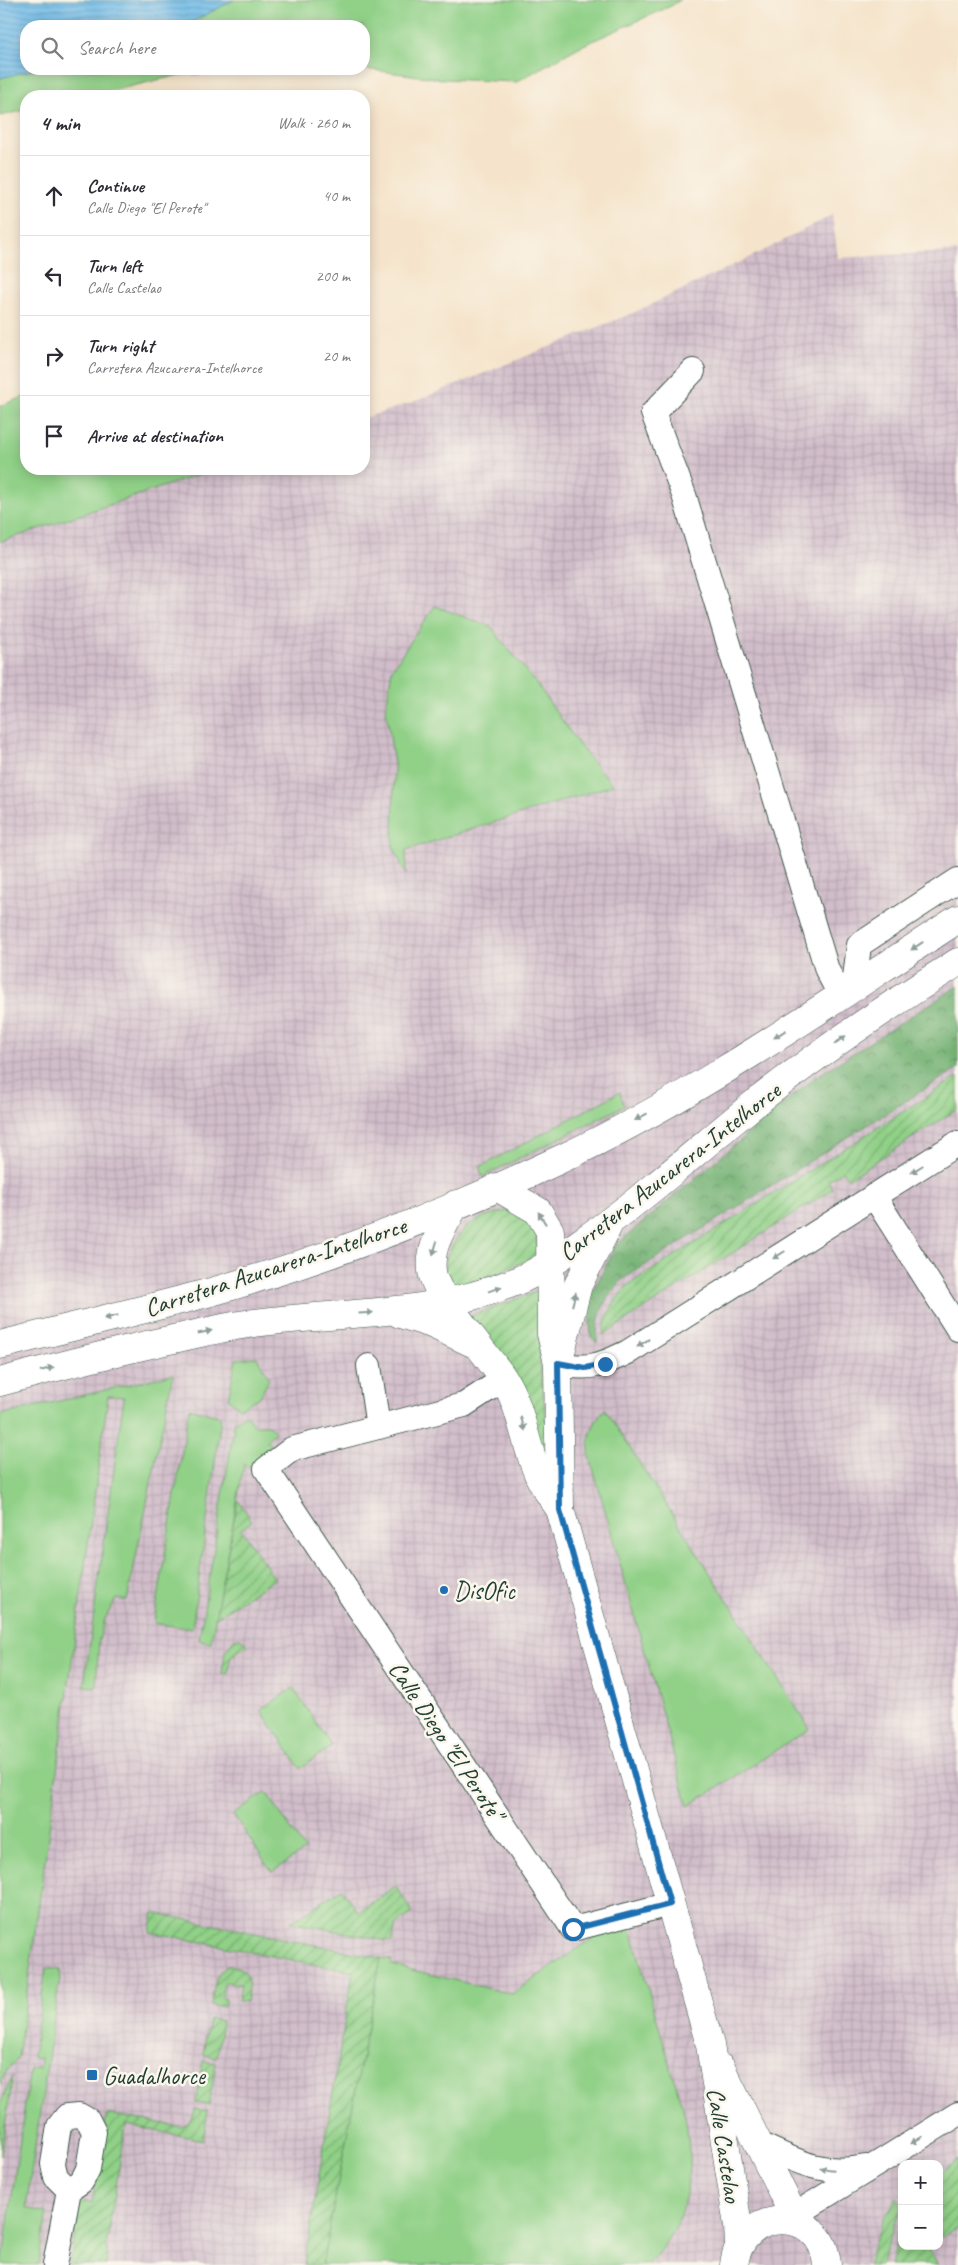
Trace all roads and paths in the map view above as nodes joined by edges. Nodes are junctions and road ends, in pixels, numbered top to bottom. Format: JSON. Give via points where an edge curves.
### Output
{"nodes":[{"id":1,"x":694,"y":371,"type":"dead end"},
{"id":2,"x":958,"y":880,"type":"edge"},
{"id":3,"x":958,"y":919,"type":"edge"},
{"id":4,"x":958,"y":962,"type":"edge"},
{"id":5,"x":847,"y":990,"type":"junction"},
{"id":6,"x":958,"y":1143,"type":"edge"},
{"id":7,"x":497,"y":1187,"type":"junction"},
{"id":8,"x":874,"y":1196,"type":"junction"},
{"id":9,"x":456,"y":1204,"type":"junction"},
{"id":10,"x":610,"y":1222,"type":"junction"},
{"id":11,"x":550,"y":1264,"type":"junction"},
{"id":12,"x":448,"y":1304,"type":"junction"},
{"id":13,"x":393,"y":1312,"type":"junction"},
{"id":14,"x":958,"y":1329,"type":"edge"},
{"id":15,"x":0,"y":1345,"type":"edge"},
{"id":16,"x":480,"y":1347,"type":"junction"},
{"id":17,"x":558,"y":1363,"type":"junction"},
{"id":18,"x":369,"y":1366,"type":"dead end"},
{"id":19,"x":504,"y":1379,"type":"junction"},
{"id":20,"x":0,"y":1382,"type":"edge"},
{"id":21,"x":378,"y":1428,"type":"junction"},
{"id":22,"x":560,"y":1510,"type":"junction"},
{"id":23,"x":670,"y":1904,"type":"junction"},
{"id":24,"x":710,"y":2045,"type":"junction"},
{"id":25,"x":958,"y":2114,"type":"edge"},
{"id":26,"x":759,"y":2144,"type":"junction"},
{"id":27,"x":875,"y":2165,"type":"junction"},
{"id":28,"x":69,"y":2190,"type":"dead end"},
{"id":29,"x":793,"y":2221,"type":"junction"},
{"id":30,"x":731,"y":2257,"type":"edge"},
{"id":31,"x":55,"y":2265,"type":"edge"},
{"id":32,"x":827,"y":2265,"type":"edge"}],
"edges":[{"from":1,"to":5,"type":"street","via":[[653,413],[684,495],[827,970]]},
{"from":2,"to":5,"type":"street","via":[[858,945]]},
{"from":3,"to":5,"type":"main road","name":"Carretera Azucarera-Intelhorce","one_way":true},
{"from":10,"to":4,"type":"main road","name":"Carretera Azucarera-Intelhorce","one_way":true,"via":[[811,1060]]},
{"from":5,"to":7,"type":"main road","name":"Carretera Azucarera-Intelhorce","one_way":true,"via":[[746,1057],[643,1116],[565,1157]]},
{"from":6,"to":8,"type":"street","one_way":true},
{"from":7,"to":9,"type":"main road","name":"Carretera Azucarera-Intelhorce"},
{"from":11,"to":7,"type":"main road","one_way":true,"via":[[550,1231],[538,1211]]},
{"from":8,"to":14,"type":"street"},
{"from":8,"to":17,"type":"street","one_way":true,"via":[[628,1352],[596,1366],[574,1367]]},
{"from":9,"to":12,"type":"main road","one_way":true,"via":[[432,1253],[432,1272]]},
{"from":9,"to":15,"type":"main road","name":"Carretera Azucarera-Intelhorce","one_way":true,"via":[[340,1250],[212,1292]]},
{"from":10,"to":11,"type":"main road","name":"Carretera Azucarera-Intelhorce"},
{"from":17,"to":10,"type":"main road","one_way":true,"via":[[578,1284]]},
{"from":12,"to":11,"type":"main road","name":"Carretera Azucarera-Intelhorce","one_way":true,"via":[[519,1280]]},
{"from":11,"to":17,"type":"main road","name":"Calle Castelao","via":[[551,1334]]},
{"from":12,"to":13,"type":"main road","name":"Carretera Azucarera-Intelhorce"},
{"from":12,"to":16,"type":"main road","name":"Calle Castelao"},
{"from":13,"to":16,"type":"main road","via":[[432,1324]]},
{"from":20,"to":13,"type":"main road","name":"Carretera Azucarera-Intelhorce","one_way":true,"via":[[110,1353],[244,1324]]},
{"from":16,"to":19,"type":"main road","name":"Calle Castelao"},
{"from":17,"to":22,"type":"main road","name":"Calle Castelao"},
{"from":18,"to":21,"type":"street"},
{"from":19,"to":21,"type":"street","via":[[464,1405]]},
{"from":19,"to":22,"type":"main road","name":"Calle Castelao","one_way":true,"via":[[522,1419],[538,1476]]},
{"from":21,"to":23,"type":"street","name":"Calle Diego \"El Perote\"","via":[[292,1449],[266,1469],[573,1929]]},
{"from":22,"to":23,"type":"main road","name":"Calle Castelao"},
{"from":23,"to":24,"type":"main road","name":"Calle Castelao"},
{"from":24,"to":26,"type":"main road","name":"Calle Castelao"},
{"from":24,"to":30,"type":"main road","name":"Calle Castelao","via":[[738,2226]]},
{"from":25,"to":27,"type":"street","one_way":true},
{"from":27,"to":26,"type":"street","one_way":true,"via":[[848,2171],[819,2169]]},
{"from":26,"to":29,"type":"main road","name":"Calle Castelao"},
{"from":27,"to":29,"type":"street","via":[[804,2209]]},
{"from":28,"to":31,"type":"street"},
{"from":29,"to":30,"type":"main road","via":[[771,2220],[752,2229]]},
{"from":29,"to":32,"type":"main road","via":[[810,2229],[820,2241],[827,2255]]}]}
